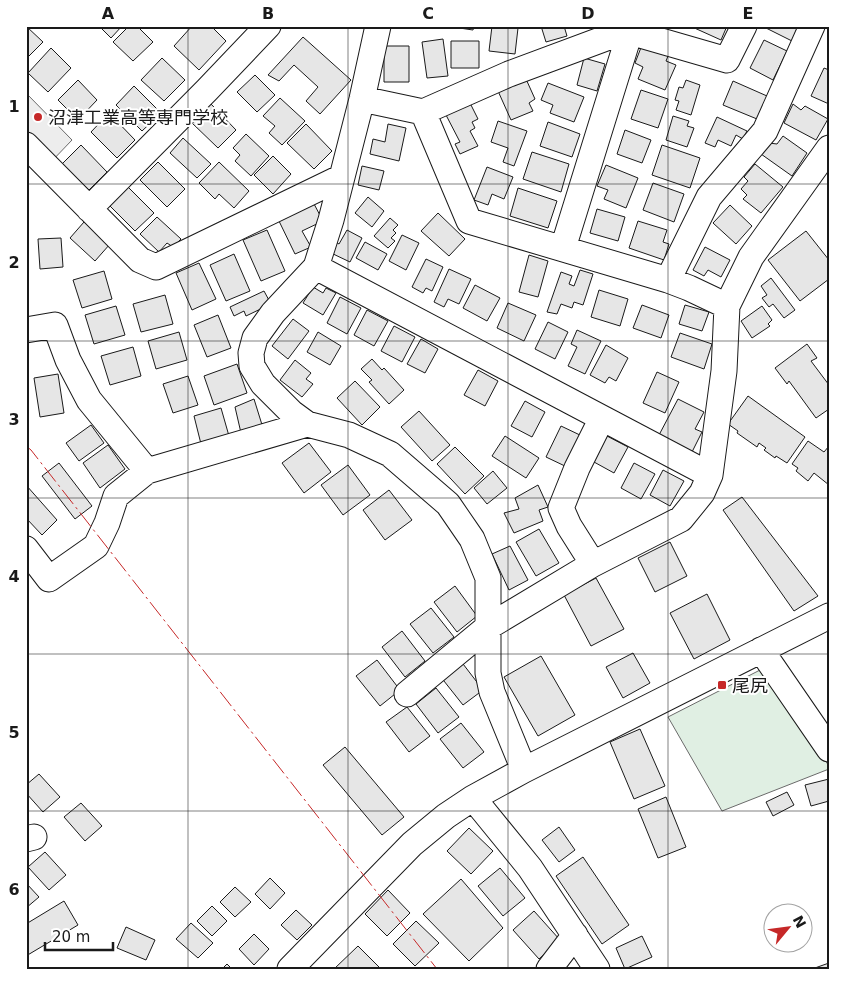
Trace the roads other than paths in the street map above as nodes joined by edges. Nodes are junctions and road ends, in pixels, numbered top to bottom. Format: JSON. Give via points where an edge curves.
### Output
{"nodes":[{"id":1,"x":268,"y":26,"type":"edge"},
{"id":2,"x":378,"y":26,"type":"edge"},
{"id":3,"x":744,"y":26,"type":"edge"},
{"id":4,"x":812,"y":26,"type":"edge"},
{"id":5,"x":630,"y":32,"type":"junction"},
{"id":6,"x":362,"y":99,"type":"junction"},
{"id":7,"x":423,"y":112,"type":"junction"},
{"id":8,"x":26,"y":145,"type":"edge"},
{"id":9,"x":829,"y":148,"type":"edge"},
{"id":10,"x":342,"y":177,"type":"junction"},
{"id":11,"x":90,"y":209,"type":"junction"},
{"id":12,"x":563,"y":248,"type":"junction"},
{"id":13,"x":316,"y":267,"type":"junction"},
{"id":14,"x":668,"y":280,"type":"junction"},
{"id":15,"x":727,"y":306,"type":"junction"},
{"id":16,"x":26,"y":330,"type":"edge"},
{"id":17,"x":602,"y":418,"type":"junction"},
{"id":18,"x":307,"y":424,"type":"junction"},
{"id":19,"x":147,"y":470,"type":"junction"},
{"id":20,"x":710,"y":475,"type":"junction"},
{"id":21,"x":26,"y":548,"type":"edge"},
{"id":22,"x":593,"y":564,"type":"junction"},
{"id":23,"x":829,"y":616,"type":"edge"},
{"id":24,"x":488,"y":627,"type":"junction"},
{"id":25,"x":761,"y":650,"type":"junction"},
{"id":26,"x":407,"y":694,"type":"dead end"},
{"id":27,"x":829,"y":749,"type":"edge"},
{"id":28,"x":524,"y":770,"type":"junction"},
{"id":29,"x":472,"y":798,"type":"junction"},
{"id":30,"x":575,"y":935,"type":"junction"},
{"id":31,"x":290,"y":969,"type":"edge"},
{"id":32,"x":549,"y":969,"type":"edge"},
{"id":33,"x":597,"y":969,"type":"edge"}],
"edges":[{"from":1,"to":11,"type":"street"},
{"from":2,"to":6,"type":"street"},
{"from":3,"to":5,"type":"street","via":[[727,60]]},
{"from":4,"to":14,"type":"street","via":[[765,131],[709,197]]},
{"from":5,"to":7,"type":"street","via":[[509,74]]},
{"from":5,"to":12,"type":"street"},
{"from":6,"to":7,"type":"street"},
{"from":6,"to":10,"type":"street"},
{"from":7,"to":12,"type":"street","via":[[469,221]]},
{"from":8,"to":11,"type":"street"},
{"from":9,"to":15,"type":"street","via":[[751,257]]},
{"from":10,"to":11,"type":"street","via":[[156,267],[140,260]]},
{"from":10,"to":13,"type":"street"},
{"from":12,"to":14,"type":"street"},
{"from":13,"to":17,"type":"street"},
{"from":13,"to":18,"type":"street","via":[[255,338],[251,353],[252,366],[263,384]]},
{"from":14,"to":15,"type":"street"},
{"from":15,"to":20,"type":"street","via":[[724,371]]},
{"from":16,"to":19,"type":"street","via":[[55,325],[68,360],[89,400]]},
{"from":17,"to":20,"type":"street"},
{"from":17,"to":22,"type":"street","via":[[561,508]]},
{"from":18,"to":19,"type":"street"},
{"from":18,"to":24,"type":"street","via":[[349,435],[390,454],[448,504],[472,539],[488,578]]},
{"from":19,"to":21,"type":"street","via":[[116,496],[96,546],[50,580]]},
{"from":20,"to":22,"type":"street","via":[[702,493],[681,518]]},
{"from":22,"to":24,"type":"street"},
{"from":23,"to":25,"type":"street"},
{"from":24,"to":26,"type":"street"},
{"from":24,"to":28,"type":"street","via":[[488,673],[492,692]]},
{"from":25,"to":27,"type":"street"},
{"from":25,"to":28,"type":"street"},
{"from":28,"to":29,"type":"street"},
{"from":29,"to":30,"type":"street","via":[[530,868]]},
{"from":29,"to":31,"type":"street","via":[[412,844]]},
{"from":30,"to":32,"type":"street"},
{"from":30,"to":33,"type":"street"}]}
